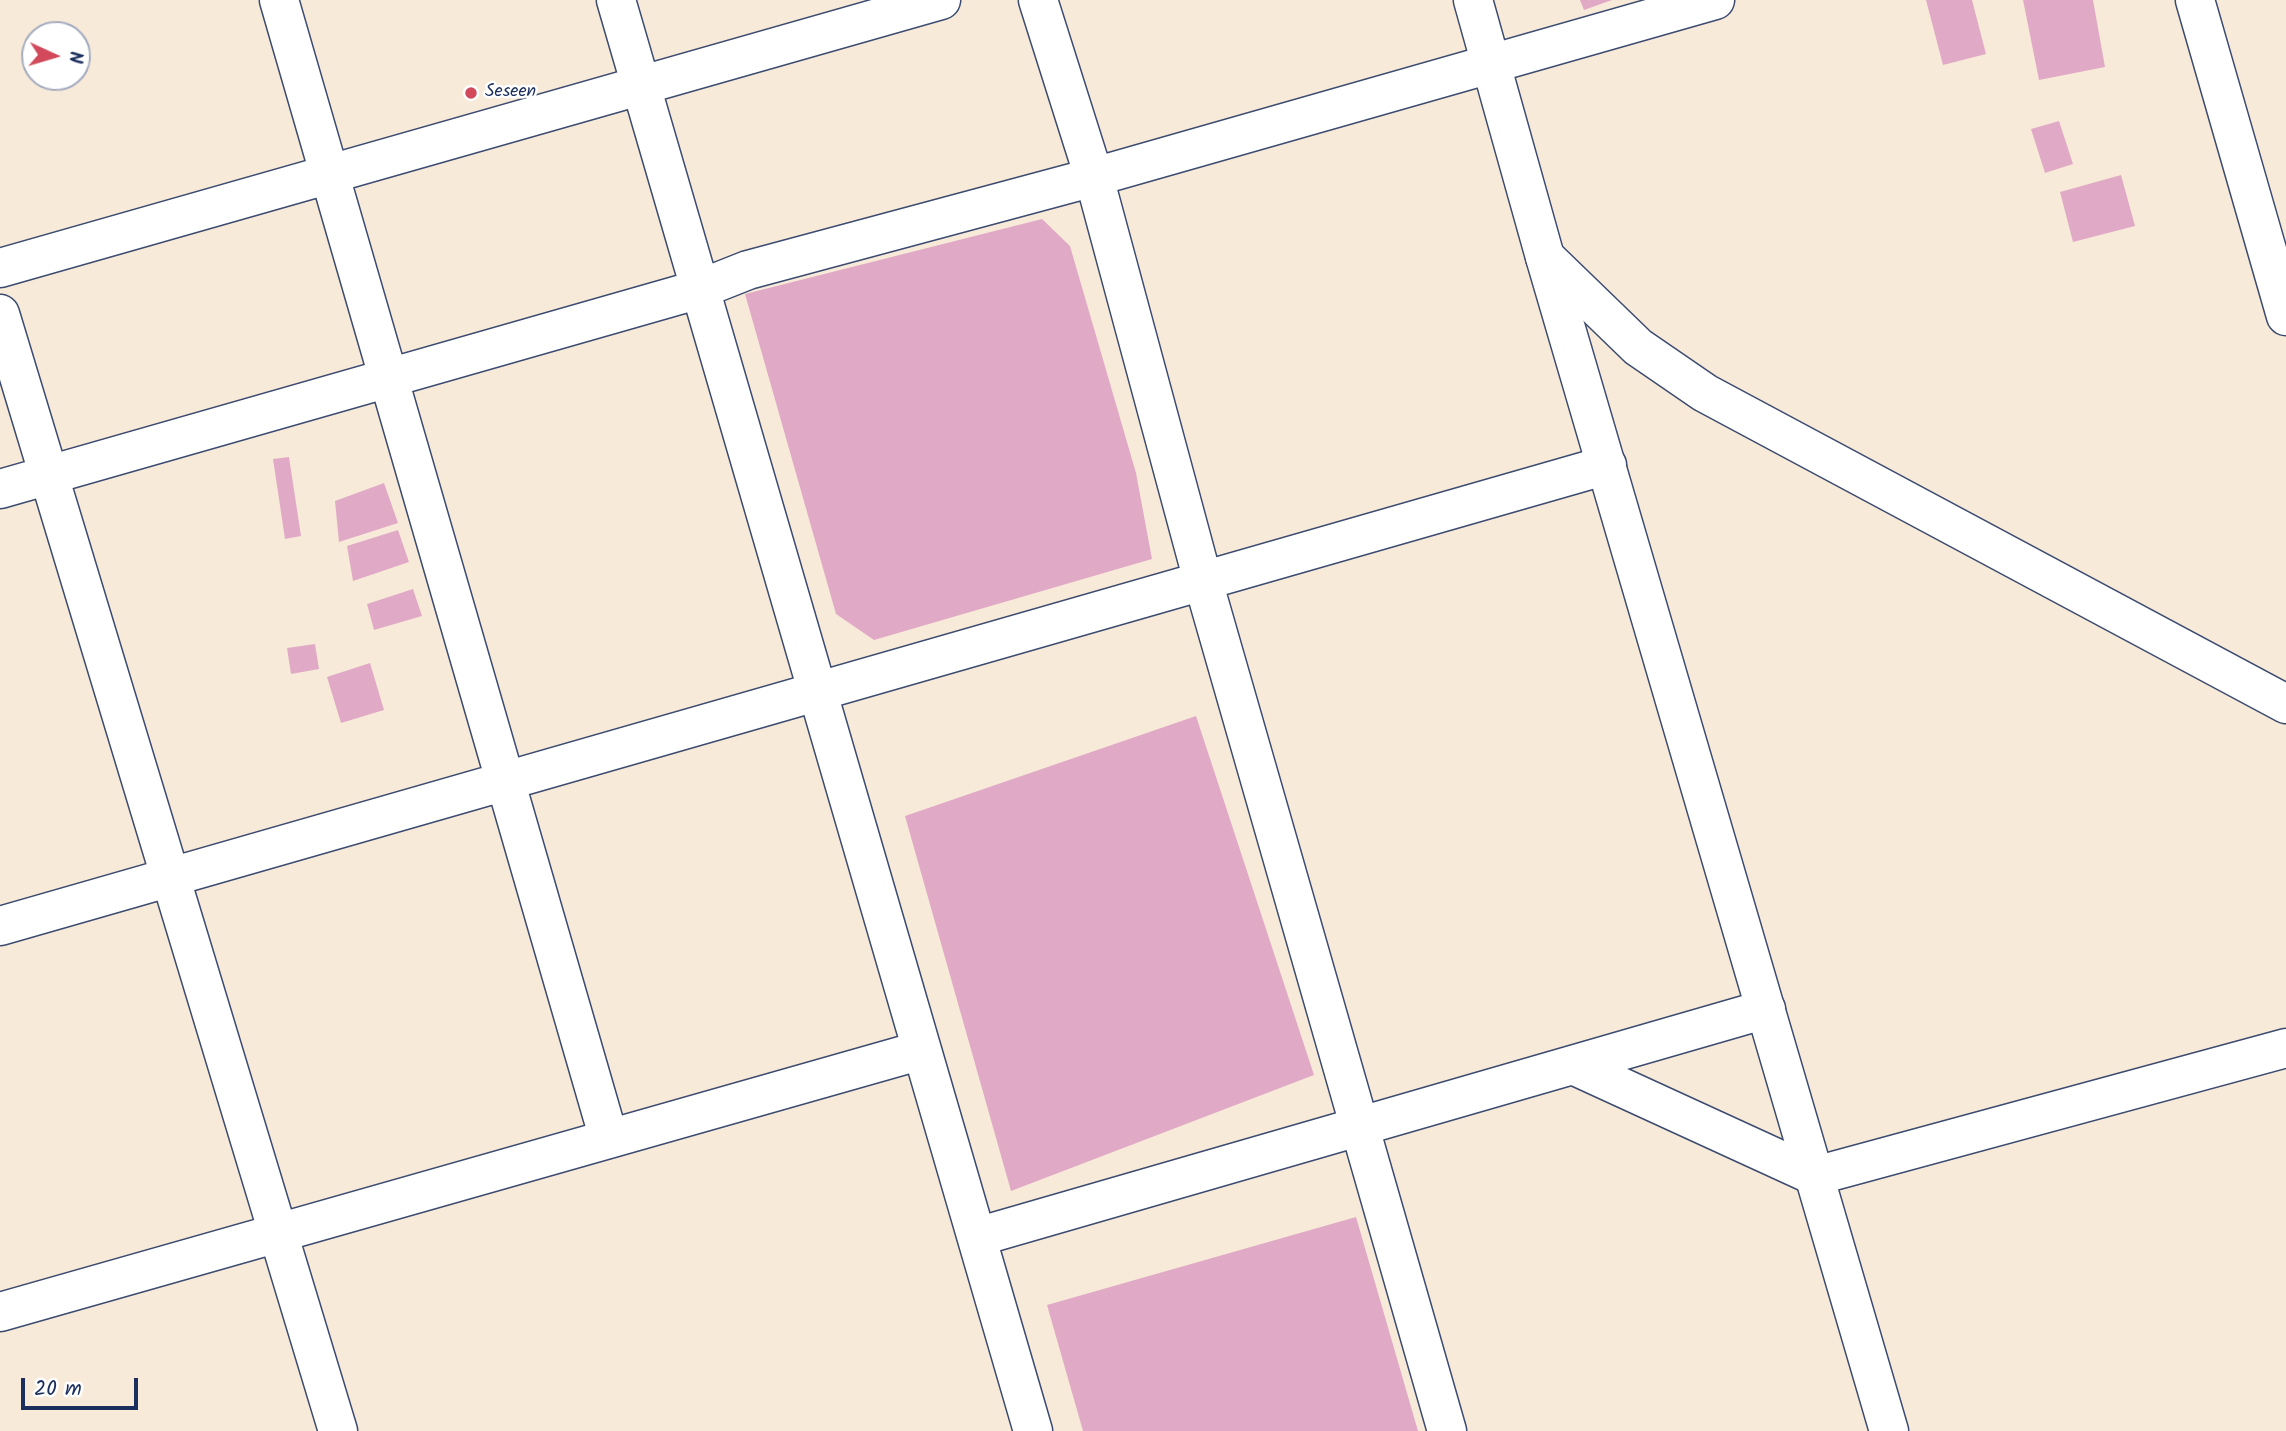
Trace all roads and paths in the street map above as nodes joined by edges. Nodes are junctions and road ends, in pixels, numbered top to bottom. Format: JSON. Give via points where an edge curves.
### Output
{"nodes":[{"id":1,"x":279,"y":0,"type":"edge"},
{"id":2,"x":616,"y":0,"type":"edge"},
{"id":3,"x":941,"y":0,"type":"edge"},
{"id":4,"x":1038,"y":0,"type":"edge"},
{"id":5,"x":1473,"y":0,"type":"edge"},
{"id":6,"x":1715,"y":0,"type":"edge"},
{"id":7,"x":2196,"y":0,"type":"edge"},
{"id":8,"x":1491,"y":64,"type":"junction"},
{"id":9,"x":641,"y":86,"type":"junction"},
{"id":10,"x":329,"y":175,"type":"junction"},
{"id":11,"x":1094,"y":177,"type":"junction"},
{"id":12,"x":2276,"y":239,"type":"edge"},
{"id":13,"x":1545,"y":257,"type":"junction"},
{"id":14,"x":0,"y":268,"type":"edge"},
{"id":15,"x":701,"y":289,"type":"junction"},
{"id":16,"x":0,"y":314,"type":"edge"},
{"id":17,"x":2286,"y":316,"type":"edge"},
{"id":18,"x":388,"y":379,"type":"junction"},
{"id":19,"x":1607,"y":465,"type":"junction"},
{"id":20,"x":49,"y":475,"type":"junction"},
{"id":21,"x":0,"y":489,"type":"edge"},
{"id":22,"x":1203,"y":581,"type":"junction"},
{"id":23,"x":818,"y":692,"type":"junction"},
{"id":24,"x":2286,"y":704,"type":"edge"},
{"id":25,"x":505,"y":781,"type":"junction"},
{"id":26,"x":170,"y":877,"type":"junction"},
{"id":27,"x":0,"y":926,"type":"edge"},
{"id":28,"x":1766,"y":1009,"type":"junction"},
{"id":29,"x":2286,"y":1048,"type":"edge"},
{"id":30,"x":922,"y":1050,"type":"junction"},
{"id":31,"x":1573,"y":1065,"type":"junction"},
{"id":32,"x":1359,"y":1128,"type":"junction"},
{"id":33,"x":609,"y":1139,"type":"junction"},
{"id":34,"x":1815,"y":1176,"type":"junction"},
{"id":35,"x":279,"y":1233,"type":"junction"},
{"id":36,"x":976,"y":1237,"type":"junction"},
{"id":37,"x":0,"y":1312,"type":"edge"},
{"id":38,"x":338,"y":1431,"type":"edge"},
{"id":39,"x":1033,"y":1431,"type":"edge"},
{"id":40,"x":1447,"y":1431,"type":"edge"},
{"id":41,"x":1889,"y":1431,"type":"edge"}],
"edges":[{"from":1,"to":10,"type":"street"},
{"from":2,"to":9,"type":"street"},
{"from":3,"to":9,"type":"street"},
{"from":4,"to":11,"type":"street"},
{"from":5,"to":8,"type":"street"},
{"from":6,"to":8,"type":"street"},
{"from":7,"to":12,"type":"street"},
{"from":8,"to":11,"type":"street"},
{"from":8,"to":13,"type":"street"},
{"from":9,"to":10,"type":"street"},
{"from":9,"to":15,"type":"street"},
{"from":10,"to":14,"type":"street"},
{"from":10,"to":18,"type":"street"},
{"from":11,"to":15,"type":"street","via":[[748,270]]},
{"from":11,"to":22,"type":"street"},
{"from":12,"to":17,"type":"street"},
{"from":13,"to":19,"type":"street"},
{"from":13,"to":24,"type":"street","via":[[1638,347],[1705,393]]},
{"from":15,"to":18,"type":"street"},
{"from":15,"to":23,"type":"street"},
{"from":16,"to":20,"type":"street"},
{"from":18,"to":20,"type":"street"},
{"from":18,"to":25,"type":"street"},
{"from":19,"to":22,"type":"street"},
{"from":19,"to":28,"type":"street"},
{"from":20,"to":21,"type":"street"},
{"from":20,"to":26,"type":"street"},
{"from":22,"to":23,"type":"street"},
{"from":22,"to":32,"type":"street"},
{"from":23,"to":25,"type":"street"},
{"from":23,"to":30,"type":"street"},
{"from":25,"to":26,"type":"street"},
{"from":25,"to":33,"type":"street"},
{"from":26,"to":27,"type":"street"},
{"from":26,"to":35,"type":"street"},
{"from":28,"to":31,"type":"street"},
{"from":28,"to":34,"type":"street"},
{"from":29,"to":34,"type":"street"},
{"from":30,"to":33,"type":"street"},
{"from":30,"to":36,"type":"street"},
{"from":31,"to":32,"type":"street"},
{"from":31,"to":34,"type":"street"},
{"from":32,"to":36,"type":"street"},
{"from":32,"to":40,"type":"street"},
{"from":33,"to":35,"type":"street"},
{"from":34,"to":41,"type":"street"},
{"from":35,"to":37,"type":"street"},
{"from":35,"to":38,"type":"street"},
{"from":36,"to":39,"type":"street"}]}
